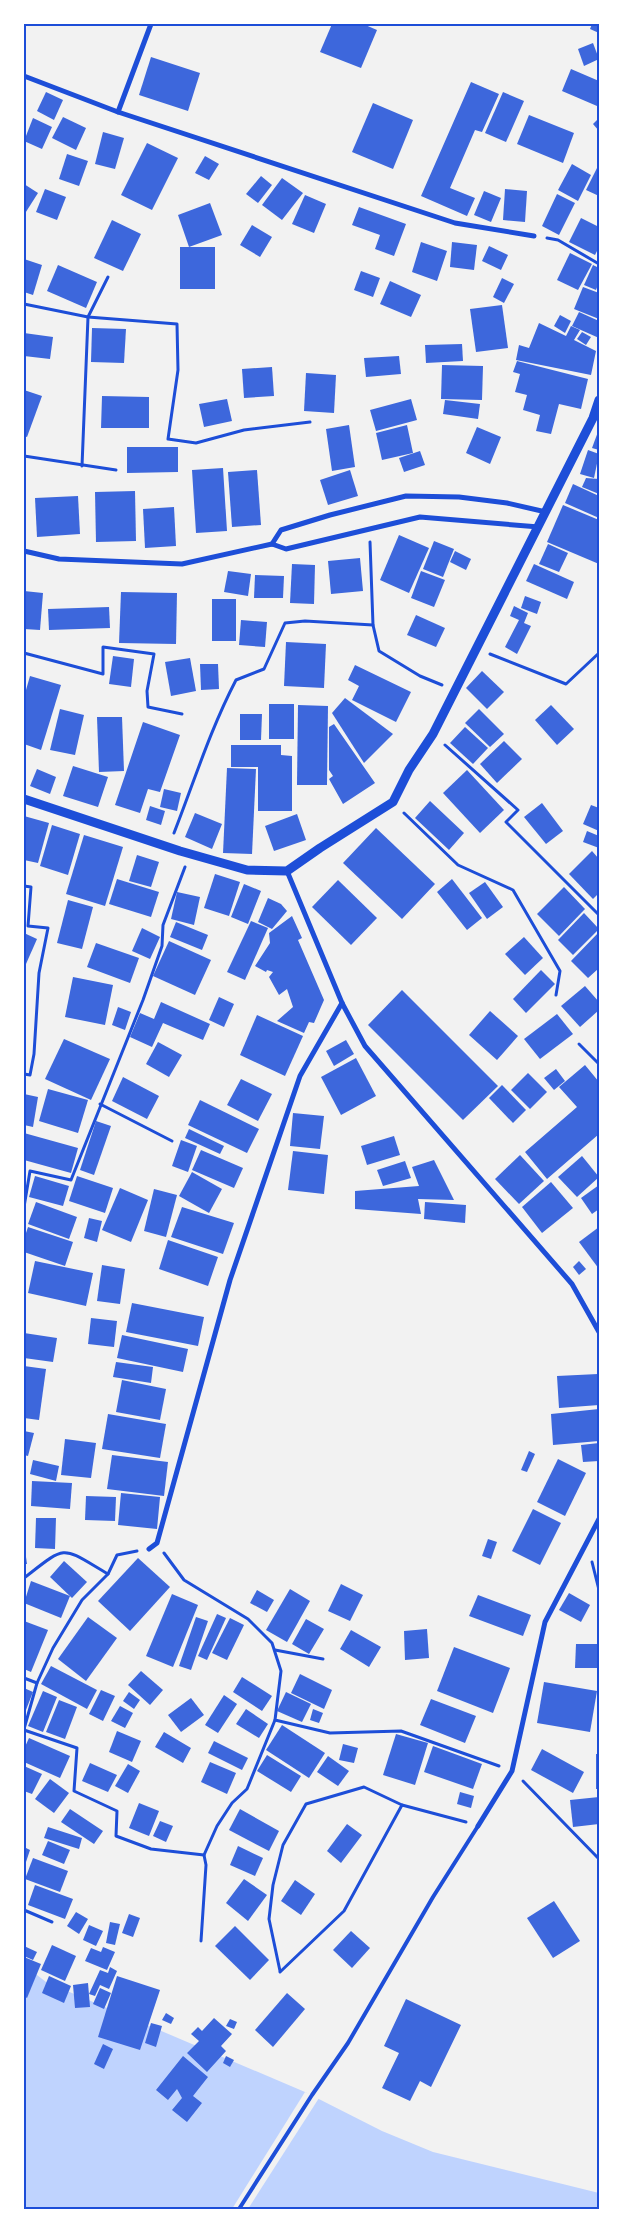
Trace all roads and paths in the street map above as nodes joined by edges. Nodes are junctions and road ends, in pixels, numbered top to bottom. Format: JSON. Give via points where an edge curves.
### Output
{"nodes":[{"id":1,"x":152,"y":24,"type":"edge"},
{"id":2,"x":24,"y":76,"type":"edge"},
{"id":3,"x":118,"y":112,"type":"junction"},
{"id":4,"x":534,"y":236,"type":"joint"},
{"id":5,"x":599,"y":264,"type":"edge"},
{"id":6,"x":108,"y":276,"type":"dead end"},
{"id":7,"x":24,"y":304,"type":"edge"},
{"id":8,"x":88,"y":317,"type":"junction"},
{"id":9,"x":599,"y":400,"type":"edge"},
{"id":10,"x":310,"y":422,"type":"dead end"},
{"id":11,"x":24,"y":456,"type":"edge"},
{"id":12,"x":82,"y":466,"type":"junction"},
{"id":13,"x":116,"y":470,"type":"dead end"},
{"id":14,"x":546,"y":512,"type":"junction"},
{"id":15,"x":539,"y":527,"type":"junction"},
{"id":16,"x":369,"y":529,"type":"junction"},
{"id":17,"x":272,"y":544,"type":"junction"},
{"id":18,"x":24,"y":551,"type":"edge"},
{"id":19,"x":372,"y":625,"type":"junction"},
{"id":20,"x":477,"y":649,"type":"junction"},
{"id":21,"x":24,"y":653,"type":"edge"},
{"id":22,"x":599,"y":653,"type":"edge"},
{"id":23,"x":456,"y":690,"type":"junction"},
{"id":24,"x":182,"y":714,"type":"dead end"},
{"id":25,"x":433,"y":734,"type":"junction"},
{"id":26,"x":24,"y":799,"type":"edge"},
{"id":27,"x":393,"y":802,"type":"junction"},
{"id":28,"x":169,"y":848,"type":"junction"},
{"id":29,"x":180,"y":851,"type":"junction"},
{"id":30,"x":287,"y":871,"type":"junction"},
{"id":31,"x":24,"y":886,"type":"edge"},
{"id":32,"x":599,"y":915,"type":"edge"},
{"id":33,"x":556,"y":995,"type":"dead end"},
{"id":34,"x":342,"y":1003,"type":"junction"},
{"id":35,"x":578,"y":1044,"type":"dead end"},
{"id":36,"x":599,"y":1064,"type":"edge"},
{"id":37,"x":24,"y":1074,"type":"edge"},
{"id":38,"x":100,"y":1104,"type":"junction"},
{"id":39,"x":172,"y":1141,"type":"dead end"},
{"id":40,"x":24,"y":1207,"type":"edge"},
{"id":41,"x":599,"y":1332,"type":"edge"},
{"id":42,"x":599,"y":1519,"type":"edge"},
{"id":43,"x":157,"y":1543,"type":"junction"},
{"id":44,"x":587,"y":1545,"type":"junction"},
{"id":45,"x":149,"y":1549,"type":"joint"},
{"id":46,"x":108,"y":1574,"type":"junction"},
{"id":47,"x":24,"y":1578,"type":"edge"},
{"id":48,"x":599,"y":1590,"type":"edge"},
{"id":49,"x":274,"y":1650,"type":"junction"},
{"id":50,"x":323,"y":1659,"type":"dead end"},
{"id":51,"x":24,"y":1678,"type":"edge"},
{"id":52,"x":37,"y":1683,"type":"junction"},
{"id":53,"x":275,"y":1720,"type":"junction"},
{"id":54,"x":24,"y":1730,"type":"edge"},
{"id":55,"x":512,"y":1771,"type":"junction"},
{"id":56,"x":402,"y":1804,"type":"junction"},
{"id":57,"x":478,"y":1826,"type":"junction"},
{"id":58,"x":204,"y":1855,"type":"junction"},
{"id":59,"x":599,"y":1859,"type":"edge"},
{"id":60,"x":24,"y":1910,"type":"edge"},
{"id":61,"x":52,"y":1922,"type":"dead end"},
{"id":62,"x":201,"y":1941,"type":"dead end"},
{"id":63,"x":239,"y":2209,"type":"edge"}],
"edges":[{"from":1,"to":3,"type":"street"},
{"from":2,"to":3,"type":"street"},
{"from":3,"to":4,"type":"street","via":[[455,223]]},
{"from":4,"to":5,"type":"path","via":[[558,240]]},
{"from":6,"to":8,"type":"path"},
{"from":7,"to":8,"type":"path"},
{"from":8,"to":10,"type":"path","via":[[177,324],[178,370],[168,439],[196,443],[244,430]]},
{"from":8,"to":12,"type":"path"},
{"from":9,"to":14,"type":"street"},
{"from":11,"to":12,"type":"path"},
{"from":12,"to":13,"type":"path"},
{"from":14,"to":15,"type":"street"},
{"from":14,"to":17,"type":"street","via":[[459,497],[406,496],[281,530]]},
{"from":15,"to":16,"type":"street","via":[[420,517]]},
{"from":15,"to":20,"type":"street"},
{"from":16,"to":17,"type":"street","via":[[286,549]]},
{"from":16,"to":19,"type":"path"},
{"from":17,"to":18,"type":"street","via":[[182,564],[59,559]]},
{"from":19,"to":23,"type":"path","via":[[379,651],[420,676]]},
{"from":19,"to":28,"type":"path","via":[[304,620],[285,623],[264,669],[236,680],[220,710]]},
{"from":20,"to":22,"type":"path","via":[[566,684]]},
{"from":20,"to":23,"type":"street"},
{"from":21,"to":24,"type":"path","via":[[103,674],[103,647],[154,654],[147,691],[148,707]]},
{"from":23,"to":25,"type":"street"},
{"from":25,"to":27,"type":"street"},
{"from":25,"to":32,"type":"path","via":[[518,810],[506,822]]},
{"from":26,"to":28,"type":"street"},
{"from":27,"to":30,"type":"street"},
{"from":27,"to":33,"type":"path","via":[[458,865],[513,890],[560,971]]},
{"from":28,"to":29,"type":"street"},
{"from":29,"to":30,"type":"street","via":[[247,870]]},
{"from":29,"to":38,"type":"path","via":[[187,863],[163,925],[162,946]]},
{"from":30,"to":34,"type":"street"},
{"from":31,"to":37,"type":"path","via":[[32,887],[28,926],[48,928],[39,972],[34,1054],[30,1075]]},
{"from":34,"to":41,"type":"street","via":[[365,1046],[572,1284]]},
{"from":34,"to":43,"type":"street","via":[[300,1076],[230,1280]]},
{"from":35,"to":36,"type":"path"},
{"from":38,"to":39,"type":"path"},
{"from":38,"to":40,"type":"path","via":[[71,1180],[30,1171]]},
{"from":42,"to":44,"type":"street"},
{"from":43,"to":45,"type":"street"},
{"from":43,"to":49,"type":"path","via":[[184,1580],[248,1619],[272,1643]]},
{"from":44,"to":48,"type":"path"},
{"from":44,"to":55,"type":"street","via":[[545,1622]]},
{"from":45,"to":46,"type":"path","via":[[118,1555]]},
{"from":46,"to":47,"type":"path","via":[[69,1552],[57,1552]]},
{"from":46,"to":52,"type":"path","via":[[82,1600],[53,1648]]},
{"from":49,"to":50,"type":"path"},
{"from":49,"to":53,"type":"path","via":[[281,1671]]},
{"from":51,"to":52,"type":"path"},
{"from":52,"to":54,"type":"path"},
{"from":53,"to":55,"type":"path","via":[[330,1733],[401,1731]]},
{"from":53,"to":58,"type":"path","via":[[247,1789],[232,1803],[217,1826]]},
{"from":54,"to":58,"type":"path","via":[[77,1748],[74,1791],[117,1811],[116,1836],[151,1849]]},
{"from":55,"to":57,"type":"street"},
{"from":55,"to":59,"type":"path"},
{"from":56,"to":56,"type":"path","via":[[344,1912],[280,1972],[269,1919],[273,1885],[283,1845],[306,1804],[364,1786]]},
{"from":56,"to":57,"type":"path"},
{"from":57,"to":63,"type":"lane","via":[[348,2043]]},
{"from":58,"to":62,"type":"path"},
{"from":60,"to":61,"type":"path"}]}
